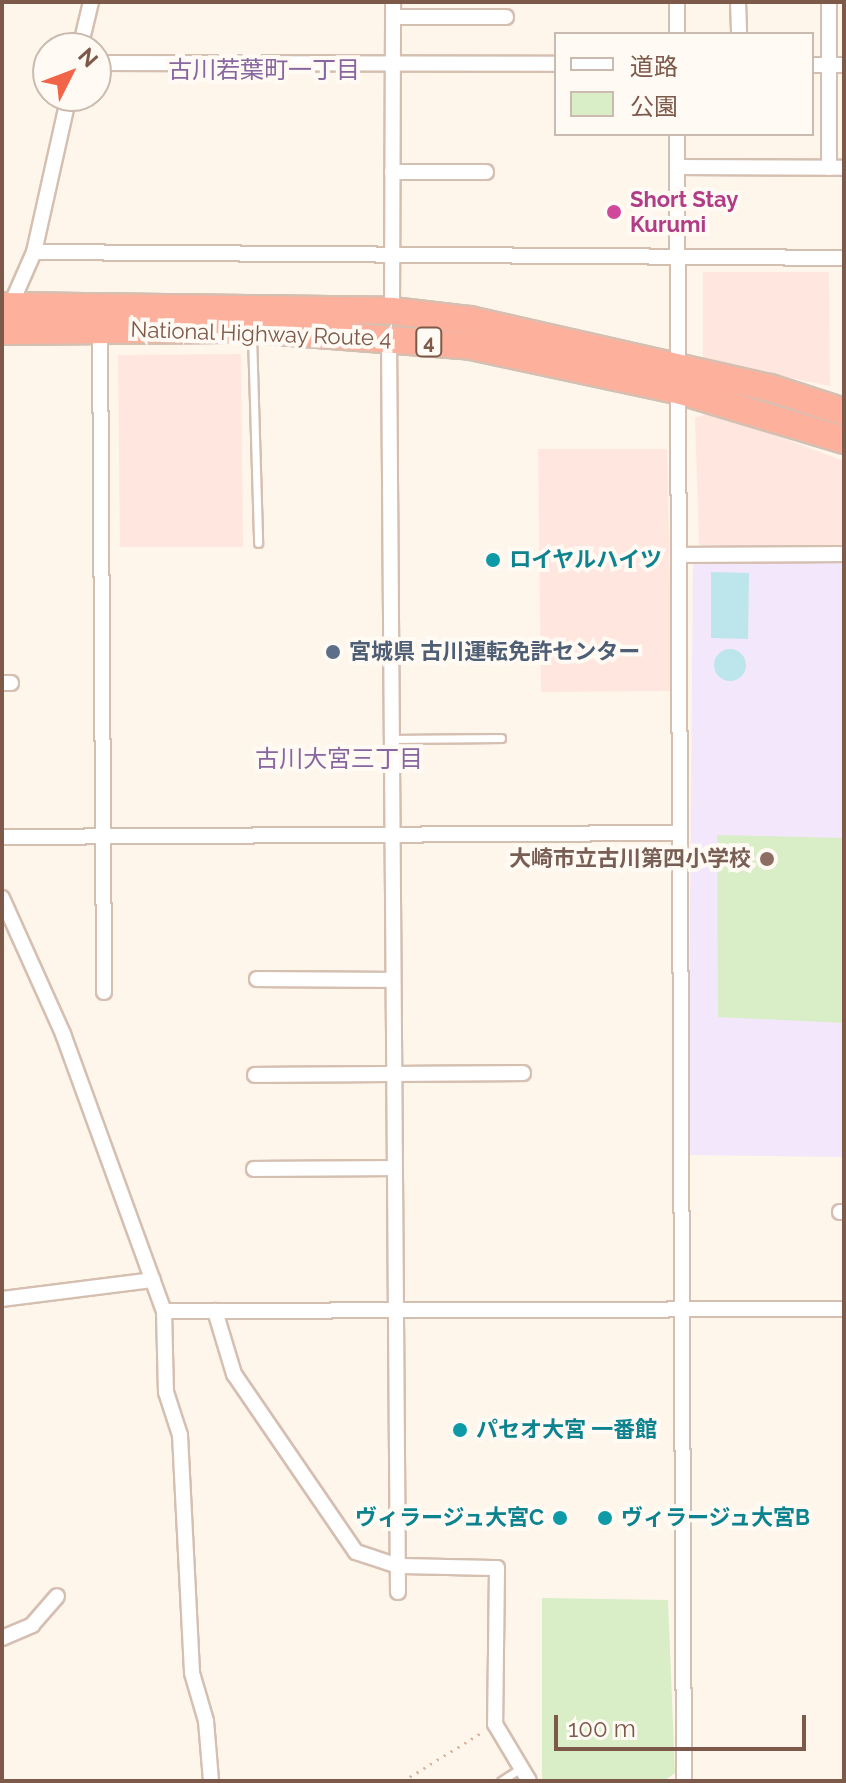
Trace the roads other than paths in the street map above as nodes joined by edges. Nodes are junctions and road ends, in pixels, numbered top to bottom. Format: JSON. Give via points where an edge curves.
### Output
{"nodes":[{"id":1,"x":91,"y":2,"type":"edge"},
{"id":2,"x":677,"y":2,"type":"edge"},
{"id":3,"x":738,"y":2,"type":"edge"},
{"id":4,"x":829,"y":2,"type":"edge"},
{"id":5,"x":393,"y":9,"type":"edge"},
{"id":6,"x":506,"y":17,"type":"dead end"},
{"id":7,"x":84,"y":32,"type":"edge"},
{"id":8,"x":677,"y":32,"type":"edge"},
{"id":9,"x":739,"y":32,"type":"edge"},
{"id":10,"x":112,"y":63,"type":"edge"},
{"id":11,"x":392,"y":64,"type":"junction"},
{"id":12,"x":554,"y":64,"type":"edge"},
{"id":13,"x":814,"y":65,"type":"edge"},
{"id":14,"x":837,"y":65,"type":"edge"},
{"id":15,"x":65,"y":112,"type":"edge"},
{"id":16,"x":677,"y":136,"type":"edge"},
{"id":17,"x":677,"y":167,"type":"junction"},
{"id":18,"x":836,"y":168,"type":"edge"},
{"id":19,"x":392,"y":172,"type":"junction"},
{"id":20,"x":486,"y":172,"type":"dead end"},
{"id":21,"x":34,"y":252,"type":"junction"},
{"id":22,"x":677,"y":257,"type":"junction"},
{"id":23,"x":844,"y":258,"type":"edge"},
{"id":24,"x":391,"y":260,"type":"junction"},
{"id":25,"x":4,"y":323,"type":"edge"},
{"id":26,"x":390,"y":324,"type":"junction"},
{"id":27,"x":100,"y":329,"type":"junction"},
{"id":28,"x":252,"y":329,"type":"junction"},
{"id":29,"x":681,"y":378,"type":"junction"},
{"id":30,"x":844,"y":412,"type":"edge"},
{"id":31,"x":844,"y":440,"type":"edge"},
{"id":32,"x":258,"y":543,"type":"dead end"},
{"id":33,"x":844,"y":554,"type":"edge"},
{"id":34,"x":680,"y":555,"type":"junction"},
{"id":35,"x":501,"y":738,"type":"dead end"},
{"id":36,"x":390,"y":739,"type":"junction"},
{"id":37,"x":391,"y":830,"type":"junction"},
{"id":38,"x":106,"y":832,"type":"junction"},
{"id":39,"x":678,"y":833,"type":"junction"},
{"id":40,"x":2,"y":837,"type":"edge"},
{"id":41,"x":2,"y":898,"type":"edge"},
{"id":42,"x":257,"y":979,"type":"dead end"},
{"id":43,"x":393,"y":980,"type":"junction"},
{"id":44,"x":104,"y":992,"type":"dead end"},
{"id":45,"x":523,"y":1073,"type":"dead end"},
{"id":46,"x":393,"y":1074,"type":"junction"},
{"id":47,"x":255,"y":1075,"type":"dead end"},
{"id":48,"x":394,"y":1168,"type":"junction"},
{"id":49,"x":254,"y":1169,"type":"dead end"},
{"id":50,"x":153,"y":1280,"type":"junction"},
{"id":51,"x":2,"y":1299,"type":"edge"},
{"id":52,"x":682,"y":1309,"type":"junction"},
{"id":53,"x":844,"y":1309,"type":"edge"},
{"id":54,"x":395,"y":1310,"type":"junction"},
{"id":55,"x":164,"y":1311,"type":"junction"},
{"id":56,"x":215,"y":1311,"type":"junction"},
{"id":57,"x":398,"y":1566,"type":"junction"},
{"id":58,"x":398,"y":1592,"type":"dead end"},
{"id":59,"x":60,"y":1616,"type":"dead end"},
{"id":60,"x":2,"y":1638,"type":"edge"},
{"id":61,"x":525,"y":1775,"type":"edge"},
{"id":62,"x":212,"y":1780,"type":"edge"},
{"id":63,"x":501,"y":1781,"type":"edge"},
{"id":64,"x":684,"y":1781,"type":"edge"}],
"edges":[{"from":1,"to":7,"type":"street"},
{"from":2,"to":8,"type":"street"},
{"from":3,"to":9,"type":"street"},
{"from":4,"to":14,"type":"street"},
{"from":5,"to":6,"type":"street"},
{"from":5,"to":11,"type":"street"},
{"from":10,"to":11,"type":"street"},
{"from":11,"to":12,"type":"street"},
{"from":11,"to":19,"type":"street"},
{"from":13,"to":14,"type":"street"},
{"from":14,"to":18,"type":"street"},
{"from":15,"to":21,"type":"street"},
{"from":16,"to":17,"type":"street"},
{"from":17,"to":18,"type":"street"},
{"from":17,"to":22,"type":"street"},
{"from":19,"to":20,"type":"street"},
{"from":19,"to":24,"type":"street"},
{"from":21,"to":24,"type":"street"},
{"from":21,"to":25,"type":"street"},
{"from":22,"to":23,"type":"street"},
{"from":22,"to":24,"type":"street"},
{"from":22,"to":29,"type":"street"},
{"from":24,"to":26,"type":"street"},
{"from":25,"to":26,"type":"highway","name":"National Highway Route 4","number":"4"},
{"from":25,"to":27,"type":"highway","name":"National Highway Route 4","number":"4"},
{"from":26,"to":28,"type":"highway","name":"National Highway Route 4","number":"4"},
{"from":26,"to":29,"type":"highway","name":"National Highway Route 4","number":"4","via":[[577,341]]},
{"from":26,"to":36,"type":"street"},
{"from":27,"to":28,"type":"highway","name":"National Highway Route 4","number":"4"},
{"from":27,"to":38,"type":"street"},
{"from":28,"to":32,"type":"lane"},
{"from":29,"to":30,"type":"highway","name":"National Highway Route 4","number":"4"},
{"from":29,"to":31,"type":"highway","name":"National Highway Route 4","number":"4"},
{"from":29,"to":34,"type":"street"},
{"from":33,"to":34,"type":"street"},
{"from":34,"to":39,"type":"street"},
{"from":35,"to":36,"type":"lane"},
{"from":36,"to":37,"type":"street"},
{"from":37,"to":38,"type":"street"},
{"from":37,"to":39,"type":"street"},
{"from":37,"to":43,"type":"street"},
{"from":38,"to":40,"type":"street"},
{"from":38,"to":44,"type":"street"},
{"from":39,"to":52,"type":"street"},
{"from":41,"to":50,"type":"street","via":[[63,1034]]},
{"from":42,"to":43,"type":"street"},
{"from":43,"to":46,"type":"street"},
{"from":45,"to":46,"type":"street"},
{"from":46,"to":47,"type":"street"},
{"from":46,"to":48,"type":"street"},
{"from":48,"to":49,"type":"street"},
{"from":48,"to":54,"type":"street"},
{"from":50,"to":51,"type":"street"},
{"from":50,"to":55,"type":"street"},
{"from":52,"to":53,"type":"street"},
{"from":52,"to":54,"type":"street"},
{"from":52,"to":64,"type":"street"},
{"from":54,"to":56,"type":"street"},
{"from":54,"to":57,"type":"street"},
{"from":55,"to":56,"type":"street"},
{"from":55,"to":62,"type":"street","via":[[166,1392],[180,1435],[192,1673]]},
{"from":56,"to":57,"type":"street","via":[[234,1374],[356,1552]]},
{"from":57,"to":58,"type":"street"},
{"from":57,"to":61,"type":"street","via":[[497,1568],[495,1724]]},
{"from":59,"to":60,"type":"street","via":[[52,1601],[32,1625]]},
{"from":61,"to":63,"type":"lane"}]}
